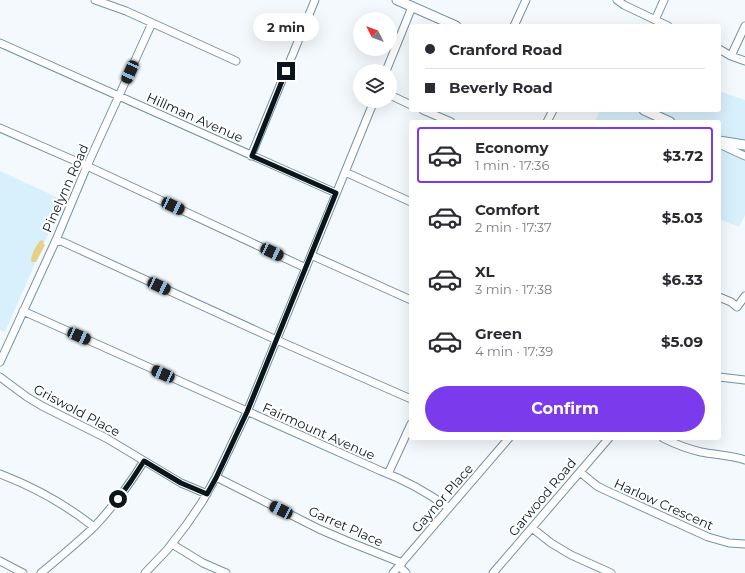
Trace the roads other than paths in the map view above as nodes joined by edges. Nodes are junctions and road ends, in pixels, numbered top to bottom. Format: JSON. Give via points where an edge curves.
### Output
{"nodes":[{"id":1,"x":95,"y":0,"type":"edge"},
{"id":2,"x":315,"y":0,"type":"edge"},
{"id":3,"x":526,"y":0,"type":"edge"},
{"id":4,"x":617,"y":0,"type":"edge"},
{"id":5,"x":664,"y":0,"type":"edge"},
{"id":6,"x":405,"y":3,"type":"edge"},
{"id":7,"x":655,"y":20,"type":"junction"},
{"id":8,"x":152,"y":23,"type":"junction"},
{"id":9,"x":452,"y":24,"type":"edge"},
{"id":10,"x":515,"y":24,"type":"edge"},
{"id":11,"x":664,"y":24,"type":"edge"},
{"id":12,"x":745,"y":26,"type":"edge"},
{"id":13,"x":0,"y":43,"type":"edge"},
{"id":14,"x":721,"y":50,"type":"edge"},
{"id":15,"x":731,"y":56,"type":"junction"},
{"id":16,"x":236,"y":61,"type":"dead end"},
{"id":17,"x":745,"y":61,"type":"edge"},
{"id":18,"x":388,"y":64,"type":"edge"},
{"id":19,"x":119,"y":97,"type":"junction"},
{"id":20,"x":397,"y":98,"type":"edge"},
{"id":21,"x":409,"y":104,"type":"edge"},
{"id":22,"x":371,"y":108,"type":"edge"},
{"id":23,"x":428,"y":112,"type":"edge"},
{"id":24,"x":648,"y":112,"type":"edge"},
{"id":25,"x":446,"y":120,"type":"edge"},
{"id":26,"x":666,"y":120,"type":"edge"},
{"id":27,"x":0,"y":128,"type":"edge"},
{"id":28,"x":721,"y":143,"type":"edge"},
{"id":29,"x":721,"y":144,"type":"edge"},
{"id":30,"x":745,"y":145,"type":"edge"},
{"id":31,"x":252,"y":156,"type":"junction"},
{"id":32,"x":745,"y":156,"type":"edge"},
{"id":33,"x":87,"y":166,"type":"junction"},
{"id":34,"x":345,"y":172,"type":"junction"},
{"id":35,"x":336,"y":193,"type":"junction"},
{"id":36,"x":409,"y":201,"type":"edge"},
{"id":37,"x":56,"y":240,"type":"junction"},
{"id":38,"x":311,"y":254,"type":"junction"},
{"id":39,"x":306,"y":268,"type":"junction"},
{"id":40,"x":745,"y":296,"type":"edge"},
{"id":41,"x":721,"y":298,"type":"edge"},
{"id":42,"x":409,"y":299,"type":"edge"},
{"id":43,"x":23,"y":311,"type":"junction"},
{"id":44,"x":277,"y":340,"type":"junction"},
{"id":45,"x":0,"y":362,"type":"edge"},
{"id":46,"x":0,"y":377,"type":"edge"},
{"id":47,"x":721,"y":377,"type":"edge"},
{"id":48,"x":745,"y":380,"type":"edge"},
{"id":49,"x":409,"y":399,"type":"edge"},
{"id":50,"x":247,"y":412,"type":"junction"},
{"id":51,"x":409,"y":428,"type":"edge"},
{"id":52,"x":507,"y":440,"type":"edge"},
{"id":53,"x":607,"y":440,"type":"edge"},
{"id":54,"x":668,"y":440,"type":"edge"},
{"id":55,"x":745,"y":460,"type":"edge"},
{"id":56,"x":144,"y":461,"type":"junction"},
{"id":57,"x":580,"y":472,"type":"junction"},
{"id":58,"x":0,"y":474,"type":"edge"},
{"id":59,"x":388,"y":474,"type":"junction"},
{"id":60,"x":216,"y":478,"type":"junction"},
{"id":61,"x":207,"y":494,"type":"junction"},
{"id":62,"x":449,"y":508,"type":"junction"},
{"id":63,"x":94,"y":527,"type":"junction"},
{"id":64,"x":532,"y":528,"type":"junction"},
{"id":65,"x":172,"y":544,"type":"junction"},
{"id":66,"x":745,"y":544,"type":"edge"},
{"id":67,"x":0,"y":562,"type":"edge"},
{"id":68,"x":400,"y":565,"type":"junction"},
{"id":69,"x":23,"y":573,"type":"edge"},
{"id":70,"x":41,"y":573,"type":"edge"},
{"id":71,"x":145,"y":573,"type":"edge"},
{"id":72,"x":226,"y":573,"type":"edge"},
{"id":73,"x":393,"y":573,"type":"edge"},
{"id":74,"x":406,"y":573,"type":"edge"},
{"id":75,"x":494,"y":573,"type":"edge"},
{"id":76,"x":611,"y":573,"type":"edge"}],
"edges":[{"from":1,"to":8,"type":"street"},
{"from":2,"to":31,"type":"street"},
{"from":3,"to":10,"type":"street"},
{"from":4,"to":7,"type":"street","via":[[624,6]]},
{"from":5,"to":7,"type":"street"},
{"from":6,"to":9,"type":"main road"},
{"from":6,"to":18,"type":"street"},
{"from":7,"to":11,"type":"street"},
{"from":8,"to":16,"type":"street"},
{"from":8,"to":19,"type":"street","name":"Pinelynn Road"},
{"from":12,"to":15,"type":"street"},
{"from":13,"to":19,"type":"street","name":"Hillman Avenue"},
{"from":14,"to":15,"type":"street"},
{"from":15,"to":17,"type":"street"},
{"from":19,"to":31,"type":"street","name":"Hillman Avenue"},
{"from":19,"to":33,"type":"street","name":"Pinelynn Road"},
{"from":20,"to":21,"type":"street"},
{"from":22,"to":34,"type":"street"},
{"from":23,"to":25,"type":"street"},
{"from":24,"to":26,"type":"main road"},
{"from":27,"to":33,"type":"street"},
{"from":28,"to":30,"type":"main road"},
{"from":29,"to":32,"type":"street"},
{"from":31,"to":35,"type":"street","name":"Hillman Avenue"},
{"from":33,"to":37,"type":"street","name":"Pinelynn Road"},
{"from":33,"to":39,"type":"street"},
{"from":34,"to":35,"type":"street"},
{"from":34,"to":36,"type":"street"},
{"from":35,"to":38,"type":"street"},
{"from":37,"to":43,"type":"street","name":"Pinelynn Road"},
{"from":37,"to":44,"type":"street"},
{"from":38,"to":39,"type":"street"},
{"from":38,"to":42,"type":"street"},
{"from":39,"to":44,"type":"street"},
{"from":40,"to":41,"type":"street","via":[[737,307]]},
{"from":43,"to":45,"type":"street","name":"Pinelynn Road"},
{"from":43,"to":50,"type":"street","name":"Fairmount Avenue"},
{"from":44,"to":49,"type":"street"},
{"from":44,"to":50,"type":"street"},
{"from":46,"to":56,"type":"street","name":"Griswold Place","via":[[42,406],[106,438]]},
{"from":47,"to":48,"type":"street"},
{"from":50,"to":59,"type":"street","name":"Fairmount Avenue"},
{"from":50,"to":60,"type":"street"},
{"from":51,"to":59,"type":"street"},
{"from":52,"to":62,"type":"street","name":"Gaynor Place"},
{"from":53,"to":57,"type":"street","name":"Garwood Road"},
{"from":54,"to":55,"type":"street","via":[[701,452]]},
{"from":56,"to":61,"type":"street","via":[[181,483]]},
{"from":56,"to":63,"type":"street","via":[[118,499]]},
{"from":57,"to":64,"type":"street","name":"Garwood Road"},
{"from":57,"to":66,"type":"street","name":"Harlow Crescent","via":[[597,486],[708,537]]},
{"from":58,"to":63,"type":"street","via":[[53,498]]},
{"from":59,"to":62,"type":"street","name":"Fairmount Avenue","via":[[422,490]]},
{"from":60,"to":61,"type":"street"},
{"from":60,"to":68,"type":"street","name":"Garret Place","via":[[319,529]]},
{"from":61,"to":65,"type":"street"},
{"from":62,"to":68,"type":"street","name":"Gaynor Place"},
{"from":63,"to":70,"type":"street"},
{"from":64,"to":75,"type":"street","name":"Garwood Road"},
{"from":64,"to":76,"type":"street","via":[[571,555]]},
{"from":65,"to":71,"type":"street"},
{"from":65,"to":72,"type":"street","via":[[203,563]]},
{"from":67,"to":69,"type":"street"},
{"from":68,"to":73,"type":"street","name":"Gaynor Place"},
{"from":68,"to":74,"type":"street","name":"Garret Place"}]}
